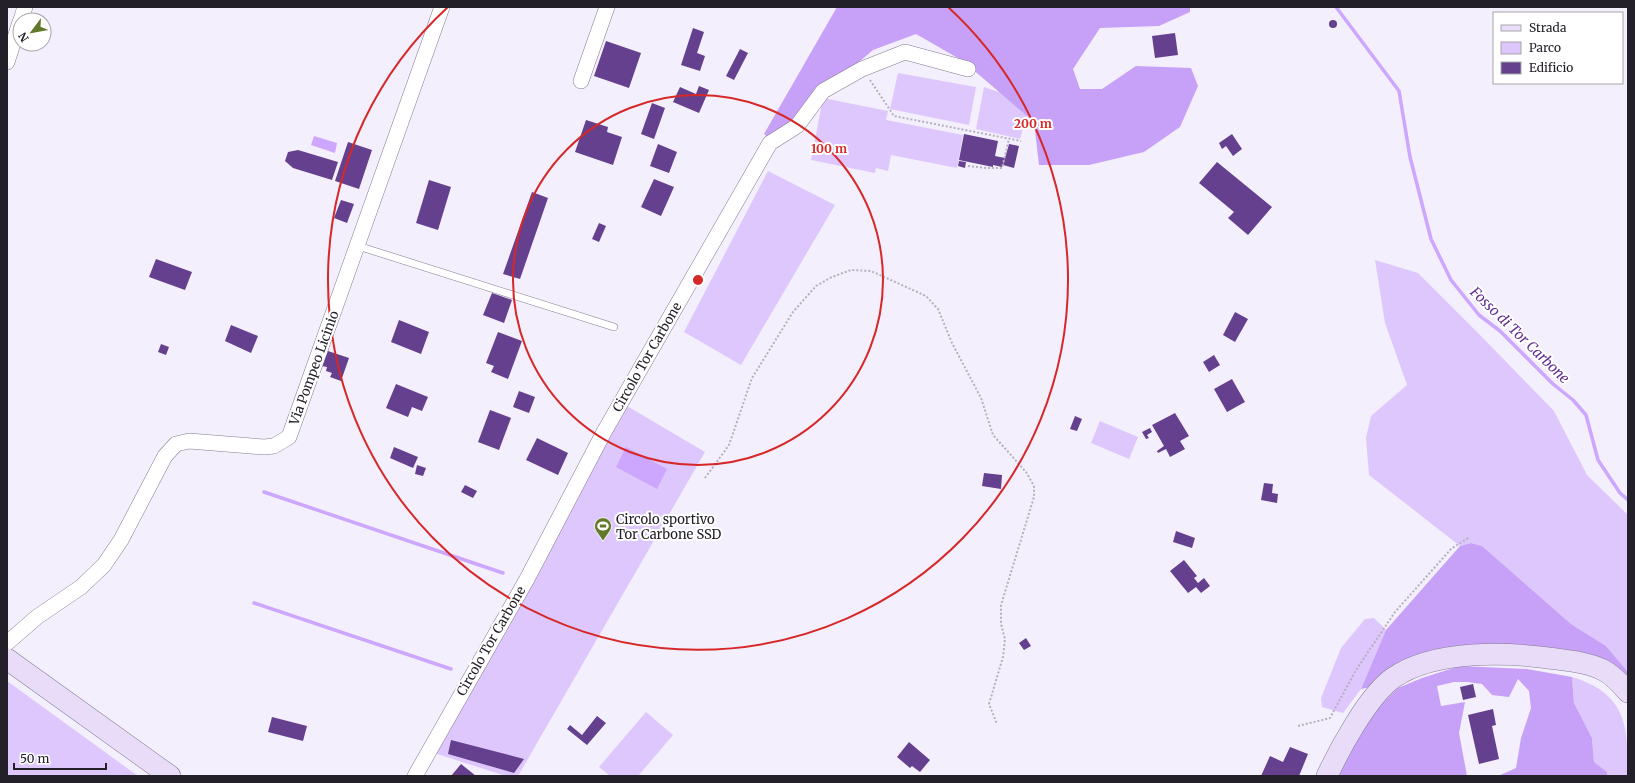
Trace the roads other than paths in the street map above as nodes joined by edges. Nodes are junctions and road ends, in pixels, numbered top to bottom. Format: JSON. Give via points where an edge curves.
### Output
{"nodes":[{"id":1,"x":442,"y":7,"type":"edge"},
{"id":2,"x":607,"y":7,"type":"edge"},
{"id":3,"x":12,"y":46,"type":"edge"},
{"id":4,"x":7,"y":62,"type":"edge"},
{"id":5,"x":968,"y":69,"type":"dead end"},
{"id":6,"x":581,"y":81,"type":"dead end"},
{"id":7,"x":358,"y":246,"type":"junction"},
{"id":8,"x":614,"y":327,"type":"dead end"},
{"id":9,"x":7,"y":642,"type":"edge"},
{"id":10,"x":7,"y":659,"type":"edge"},
{"id":11,"x":1628,"y":692,"type":"edge"},
{"id":12,"x":170,"y":776,"type":"edge"},
{"id":13,"x":415,"y":776,"type":"edge"},
{"id":14,"x":1327,"y":776,"type":"edge"}],
"edges":[{"from":1,"to":7,"type":"street","name":"Via Pompeo Licinio"},
{"from":2,"to":6,"type":"street"},
{"from":3,"to":4,"type":"street"},
{"from":5,"to":13,"type":"street","name":"Circolo Tor Carbone","via":[[905,52],[862,69],[823,91],[797,126],[770,143],[604,432],[527,579]]},
{"from":7,"to":8,"type":"lane"},
{"from":7,"to":9,"type":"street","name":"Via Pompeo Licinio","via":[[289,437],[274,446],[264,447],[189,441],[176,444],[165,456],[121,540],[104,564],[81,587],[37,617]]},
{"from":10,"to":12,"type":"main road"},
{"from":11,"to":14,"type":"main road","via":[[1604,671],[1573,662],[1487,654],[1438,660],[1398,675],[1380,690],[1354,727]]}]}
